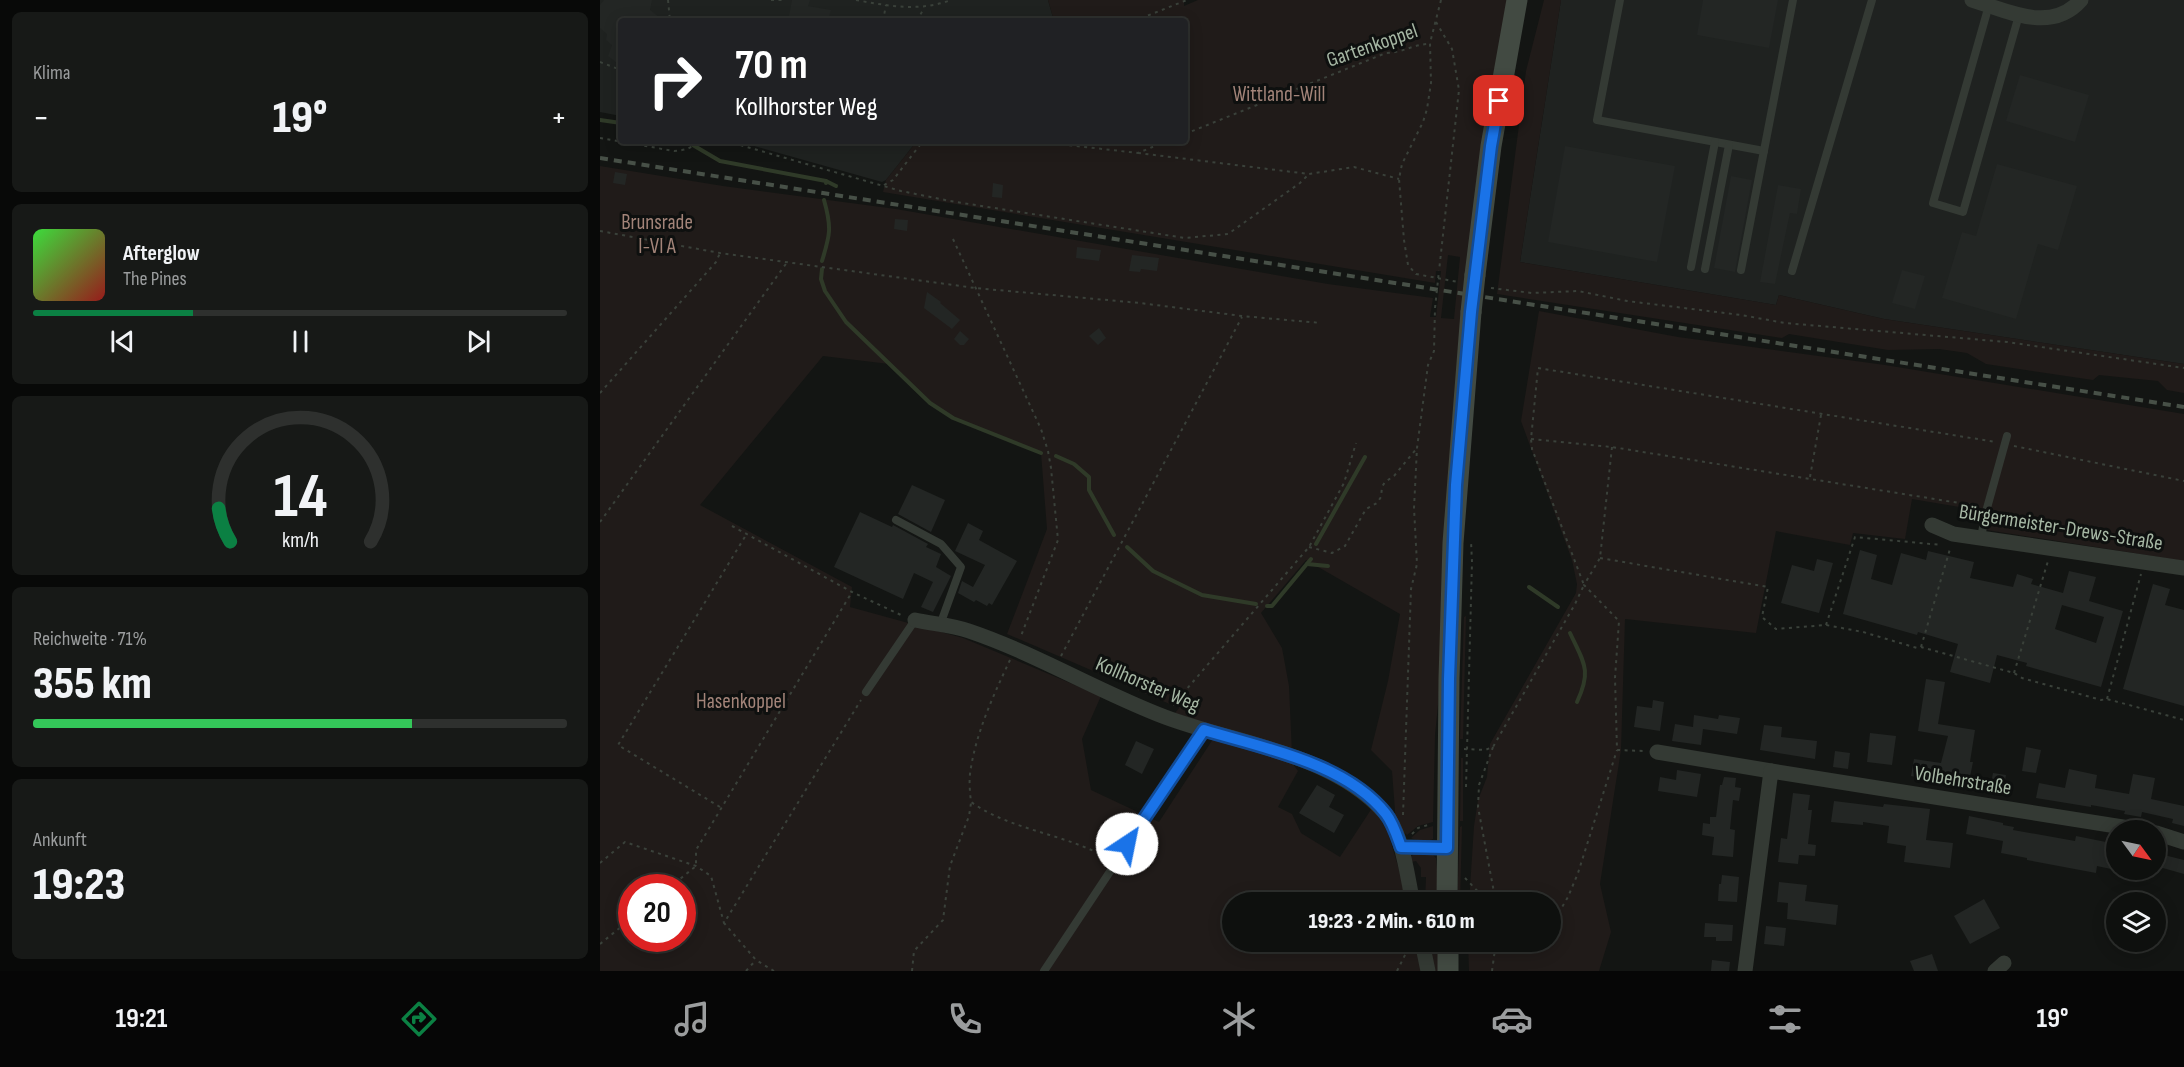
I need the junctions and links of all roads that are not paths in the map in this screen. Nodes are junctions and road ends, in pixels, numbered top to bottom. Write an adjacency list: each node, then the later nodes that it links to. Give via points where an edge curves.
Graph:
1 (1517, 0): 31 (main road, bridge, via 1491,146 1471,312 1453,543)
2 (1620, 0): 9 (lane, via 1598,120)
3 (1793, 0): 11 (lane)
4 (1872, 0): 15 (lane)
5 (1972, 0): 7 (street)
6 (2081, 0): 8 (street, via 2057,17)
7 (1989, 5): 8 (street); 8 (lane, via 1933,203 1963,212)
8 (2019, 15)
9 (1715, 142): 10 (lane); 12 (lane)
10 (1729, 144): 11 (lane); 13 (lane)
11 (1764, 151): 14 (lane)
12 (1691, 267)
13 (1705, 269)
14 (1741, 270)
15 (1792, 271)
16 (2006, 440): 19 (lane)
17 (896, 520): 22 (lane, via 941,544 961,567)
18 (1932, 525): 19 (street, Bürgermeister-Drews-Straße, via 1953,534)
19 (1981, 537): 20 (street, Bürgermeister-Drews-Straße)
20 (2184, 568)
21 (915, 620): 22 (street, Kollhorster Weg); 23 (lane)
22 (940, 625): 24 (street, Kollhorster Weg, via 967,630 1015,649)
23 (866, 692)
24 (1204, 730): 30 (street, Kollhorster Weg, via 1319,766 1345,780 1386,814); 36 (lane)
25 (1657, 752): 26 (street, Volbehrstraße)
26 (1771, 771): 27 (street, Volbehrstraße); 39 (street)
27 (2106, 824)
28 (2166, 836): 29 (street)
29 (2184, 842)
30 (1401, 847): 31 (street); 32 (street, Kollhorster Weg)
31 (1447, 848): 33 (main road)
32 (1411, 892)
33 (1447, 892)
34 (1424, 952): 37 (street)
35 (1448, 952): 38 (main road)
36 (1044, 971)
37 (1428, 971)
38 (1448, 971)
39 (1745, 971)

